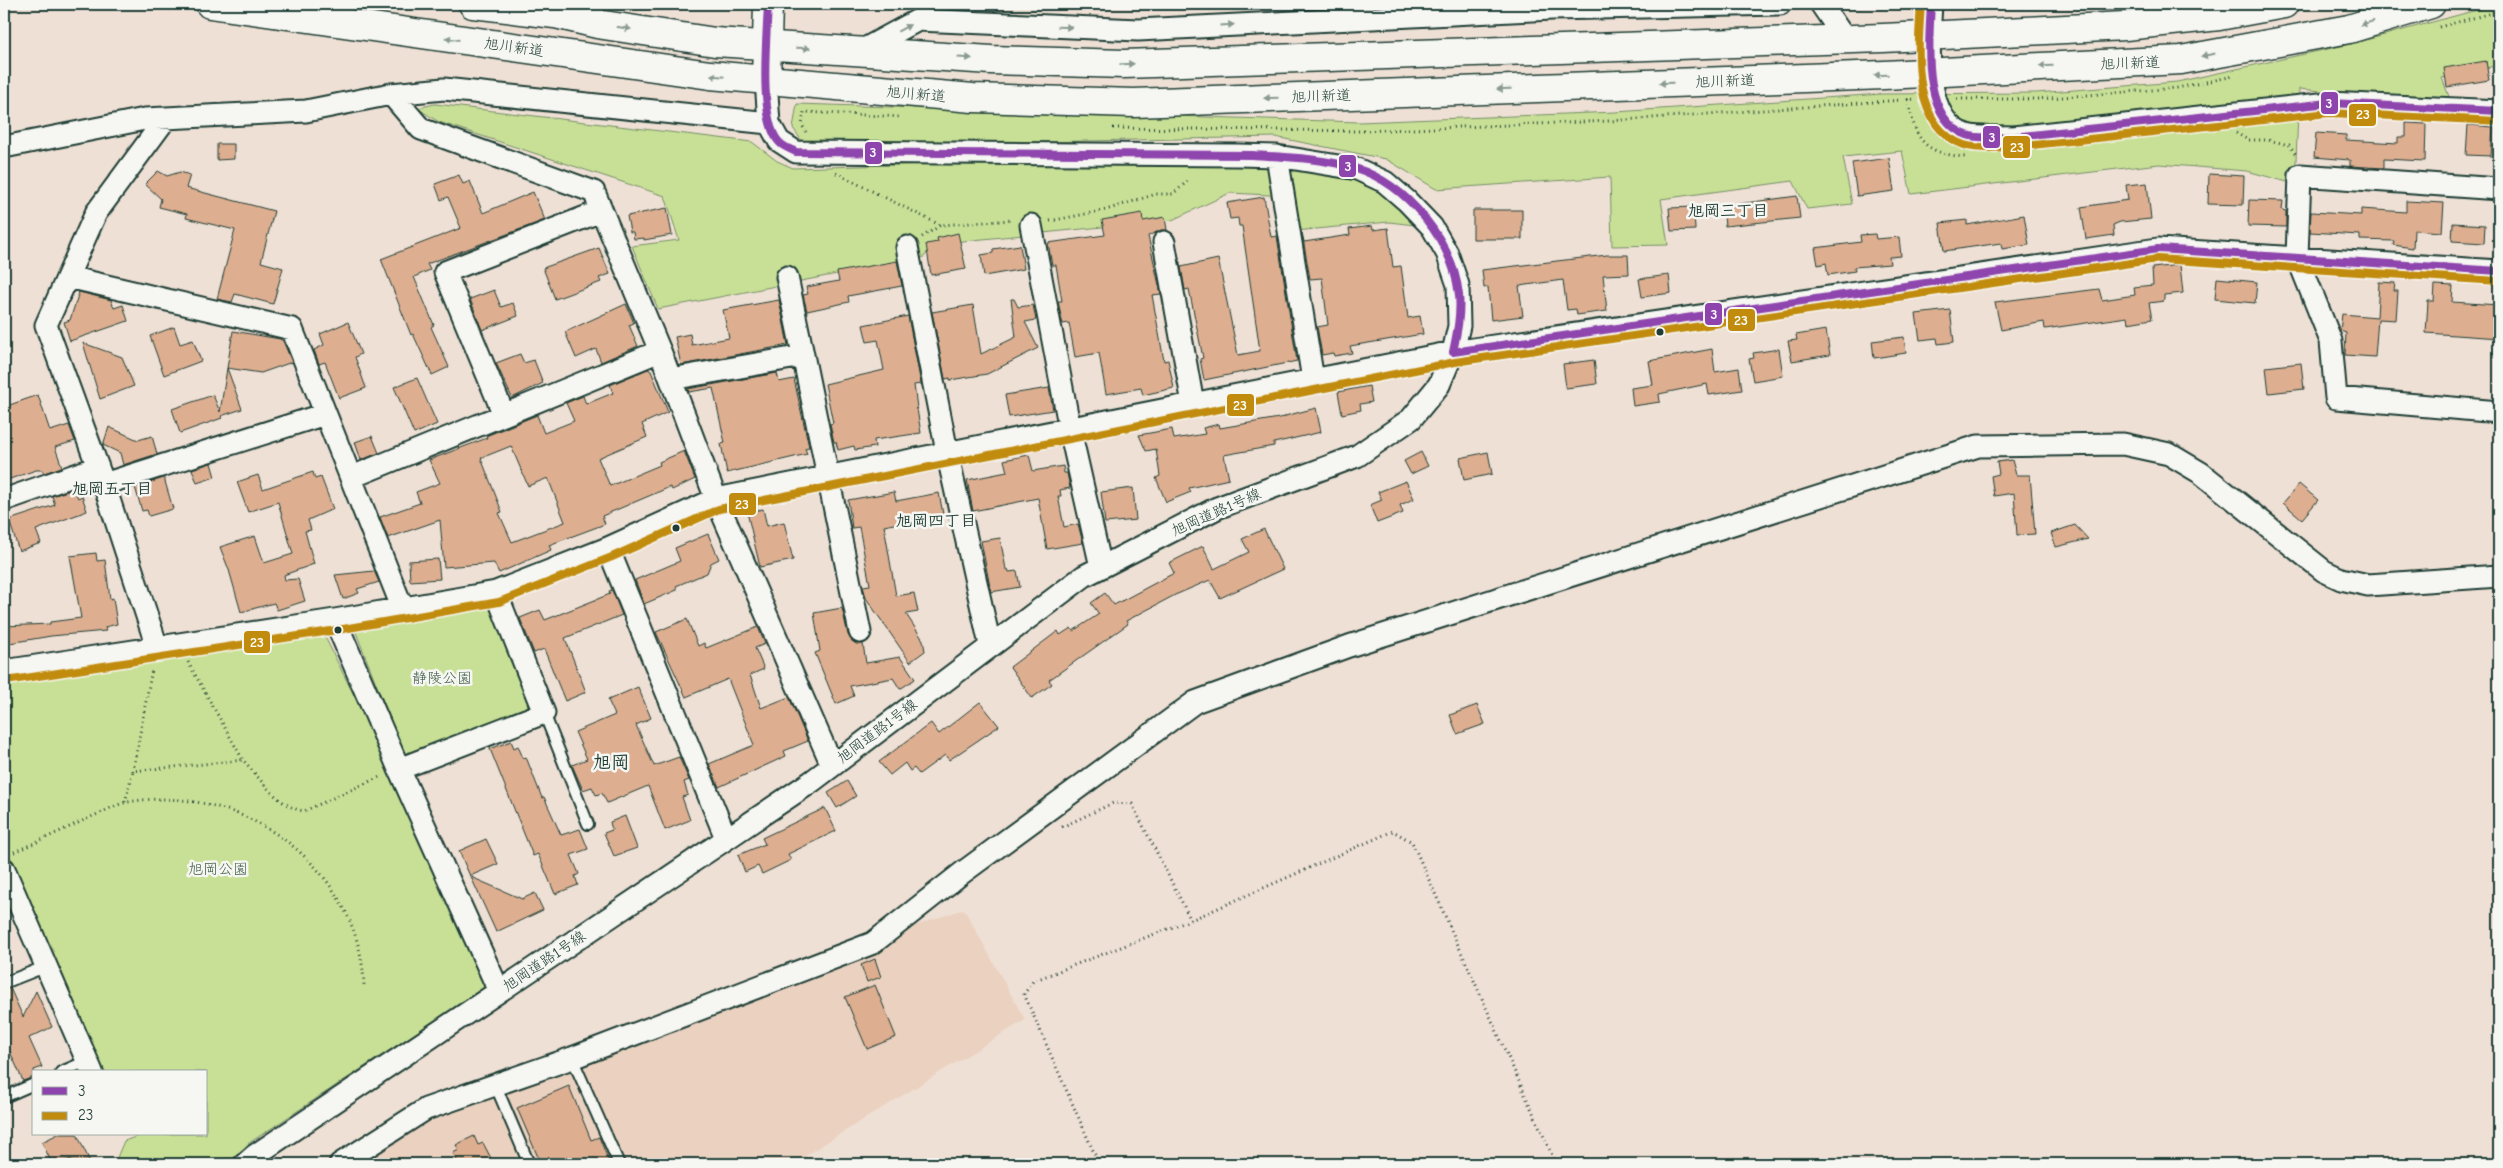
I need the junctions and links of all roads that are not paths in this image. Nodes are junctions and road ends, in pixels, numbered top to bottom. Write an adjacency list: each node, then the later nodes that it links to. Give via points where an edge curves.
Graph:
1 (210, 4): 16 (main road, 旭川新道, one-way to 1, via 700,74)
2 (473, 4): 10 (main road, via 555,14)
3 (768, 4): 13 (main road)
4 (1780, 4): 9 (street)
5 (1821, 4): 12 (street)
6 (1931, 4): 11 (street)
7 (2284, 4): 11 (main road, via 2219,16 2125,26)
8 (2431, 4): 15 (main road, 旭川新道, one-way to 15, via 2349,29 2181,60)
9 (1551, 6): 14 (street, one-way to 9, via 918,20 1138,30)
10 (594, 14): 13 (main road, one-way to 13, via 715,42)
11 (1929, 36): 12 (main road); 15 (street)
12 (1845, 38): 14 (main road, one-way to 12, via 990,60 1124,64)
13 (766, 46): 14 (main road, one-way to 14); 16 (main road)
14 (861, 51)
15 (1930, 73): 16 (main road, 旭川新道, one-way to 16, via 1134,103 973,98); 18 (street, via 1935,99 1948,125 1966,136 2013,137 2330,103)
16 (766, 80): 20 (street, 旭岡道路1号線)
17 (391, 94): 19 (street, via 306,110); 20 (street, via 444,90); 24 (street, via 422,129 594,192)
18 (2499, 111)
19 (166, 118): 21 (street, via 144,119); 30 (street, via 96,213)
20 (769, 123): 22 (street, 旭岡道路1号線, via 779,141 796,152)
21 (4, 147)
22 (1277, 156): 33 (street, 旭岡道路1号線, via 1357,169 1385,182 1432,227 1447,253 1458,285 1460,326); 36 (street)
23 (2499, 190): 28 (street, via 2300,175)
24 (601, 211): 32 (street); 40 (street, via 445,272)
25 (1031, 225): 41 (street)
26 (1164, 242): 37 (street)
27 (907, 247): 42 (street)
28 (2297, 256): 29 (street); 33 (street, via 2158,249); 38 (street, via 2331,341 2336,398)
29 (2499, 272)
30 (68, 277): 39 (street, via 292,329); 43 (street, via 46,325)
31 (787, 277): 34 (street)
32 (660, 351): 35 (street); 40 (street)
33 (1453, 352): 36 (street); 49 (street, 旭岡道路1号線, via 1439,384 1411,419 1357,456 1217,508)
34 (804, 356): 35 (street); 44 (street)
35 (671, 379): 46 (street)
36 (1313, 380): 37 (street)
37 (1193, 404): 41 (street)
38 (2499, 412)
39 (325, 414): 43 (street); 45 (street)
40 (504, 415): 45 (street)
41 (1070, 430): 42 (street); 49 (street)
42 (947, 452): 44 (street); 55 (street)
43 (101, 475): 47 (street); 56 (street)
44 (828, 475): 46 (street); 54 (street)
45 (352, 477): 52 (street)
46 (716, 499): 48 (street); 59 (street)
47 (4, 500)
48 (608, 548): 51 (street); 62 (street)
49 (1101, 567): 55 (street, 旭岡道路1号線)
50 (2499, 576): 67 (street, via 2368,585 2341,579 2324,571 2201,473 2169,454 2123,444 1978,446 1349,646 1195,702 873,943)
51 (496, 592): 52 (street); 58 (street)
52 (402, 607): 53 (street)
53 (335, 620): 56 (street); 60 (street)
54 (860, 632)
55 (990, 645): 59 (street, 旭岡道路1号線)
56 (157, 646): 57 (street)
57 (4, 671)
58 (544, 713): 60 (street); 61 (lane)
59 (832, 765): 62 (street, 旭岡道路1号線)
60 (399, 769): 66 (street)
61 (588, 824)
62 (726, 838): 66 (street, 旭岡道路1号線)
63 (7, 861): 64 (street)
64 (47, 966): 65 (lane); 68 (street)
65 (4, 983)
66 (499, 991): 73 (street, 旭岡道路1号線)
67 (572, 1058): 70 (street); 76 (lane)
68 (89, 1066): 69 (lane)
69 (70, 1070)
70 (495, 1084): 74 (street, via 426,1109); 75 (lane)
71 (32, 1085): 72 (lane)
72 (4, 1097)
73 (246, 1164)
74 (340, 1164)
75 (529, 1164)
76 (619, 1164)

